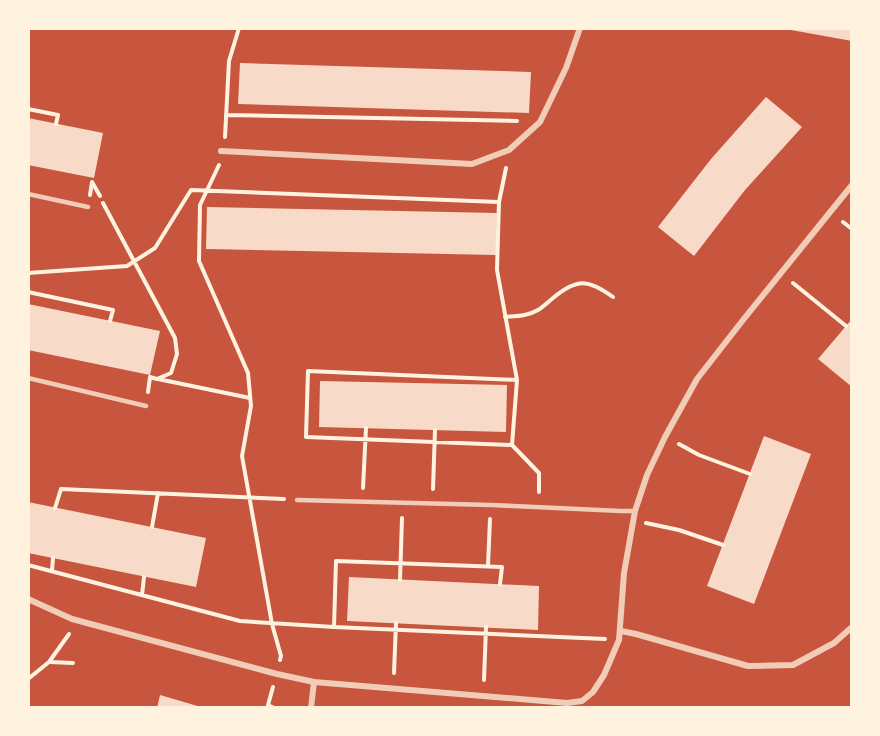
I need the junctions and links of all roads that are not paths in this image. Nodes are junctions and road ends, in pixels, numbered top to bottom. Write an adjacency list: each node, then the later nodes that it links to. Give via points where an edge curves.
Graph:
1 (580, 28): 2 (street, via 540,122 509,150 472,164)
2 (223, 151)
3 (852, 185): 9 (street, via 697,379 665,436)
4 (28, 194): 5 (lane)
5 (87, 207)
6 (28, 378): 7 (lane)
7 (146, 406)
8 (297, 500): 9 (lane)
9 (635, 511): 12 (street, via 624,573)
10 (28, 599): 13 (street, via 72,619)
11 (852, 627): 12 (street, via 834,643 793,664 748,666)
12 (621, 631): 13 (street, via 604,675 582,701 567,703)
13 (314, 682): 14 (street)
14 (311, 708)

